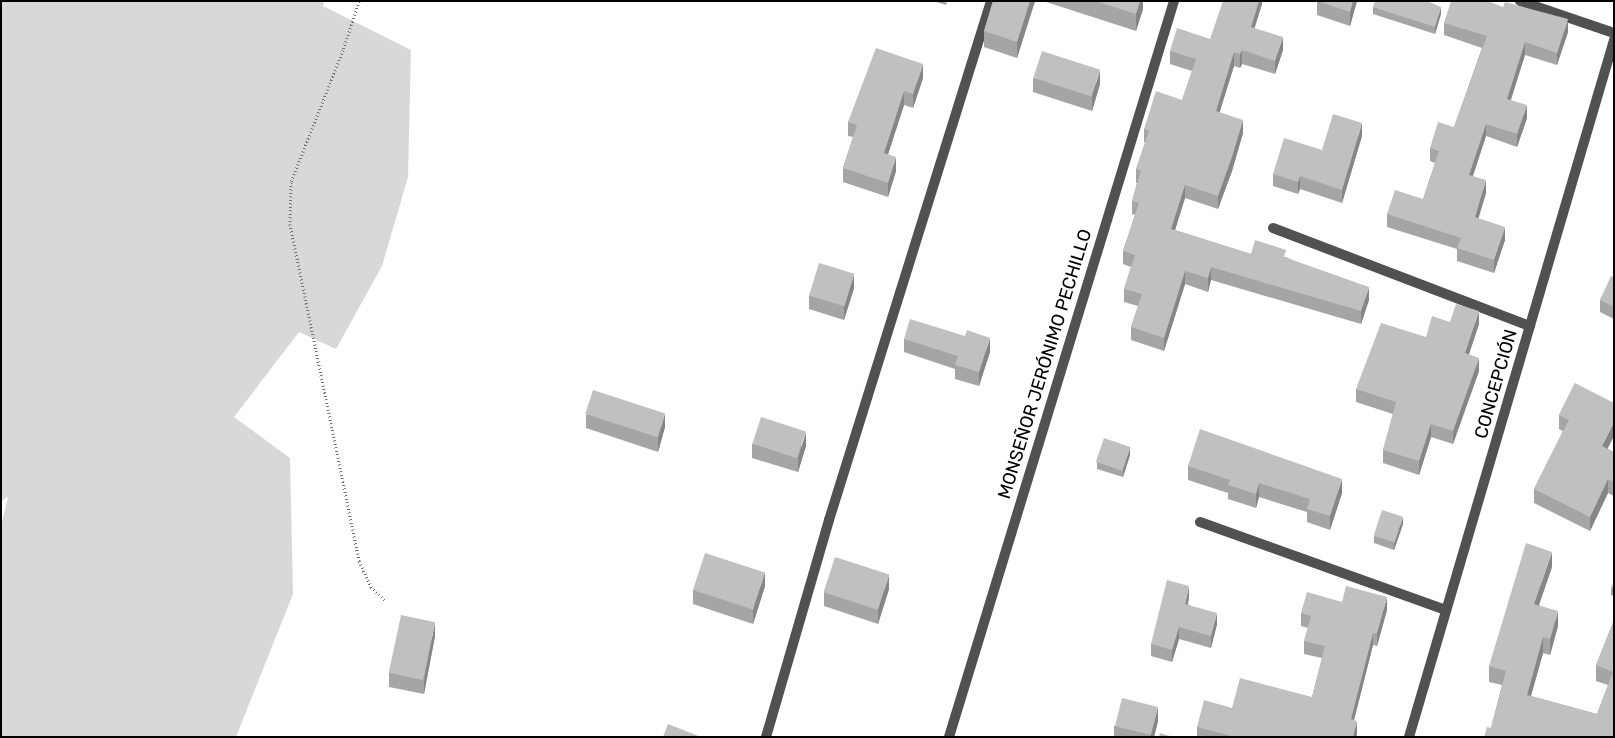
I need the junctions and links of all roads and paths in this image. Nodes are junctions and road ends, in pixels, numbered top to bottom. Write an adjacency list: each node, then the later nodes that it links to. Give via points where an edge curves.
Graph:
1 (359, 1): 10 (path, via 344,50 291,182 290,224 359,561 371,587)
2 (991, 1): 12 (street, via 828,520)
3 (1174, 1): 13 (street, MONSEÑOR JERÓNIMO PECHILLO)
4 (1520, 1): 5 (street)
5 (1614, 33)
6 (1614, 40): 8 (street, CONCEPCIÓN)
7 (1273, 228): 8 (street)
8 (1530, 326): 11 (street, CONCEPCIÓN)
9 (1200, 522): 11 (street)
10 (385, 600)
11 (1446, 610): 14 (street, CONCEPCIÓN)
12 (766, 737)
13 (949, 737)
14 (1409, 737)

